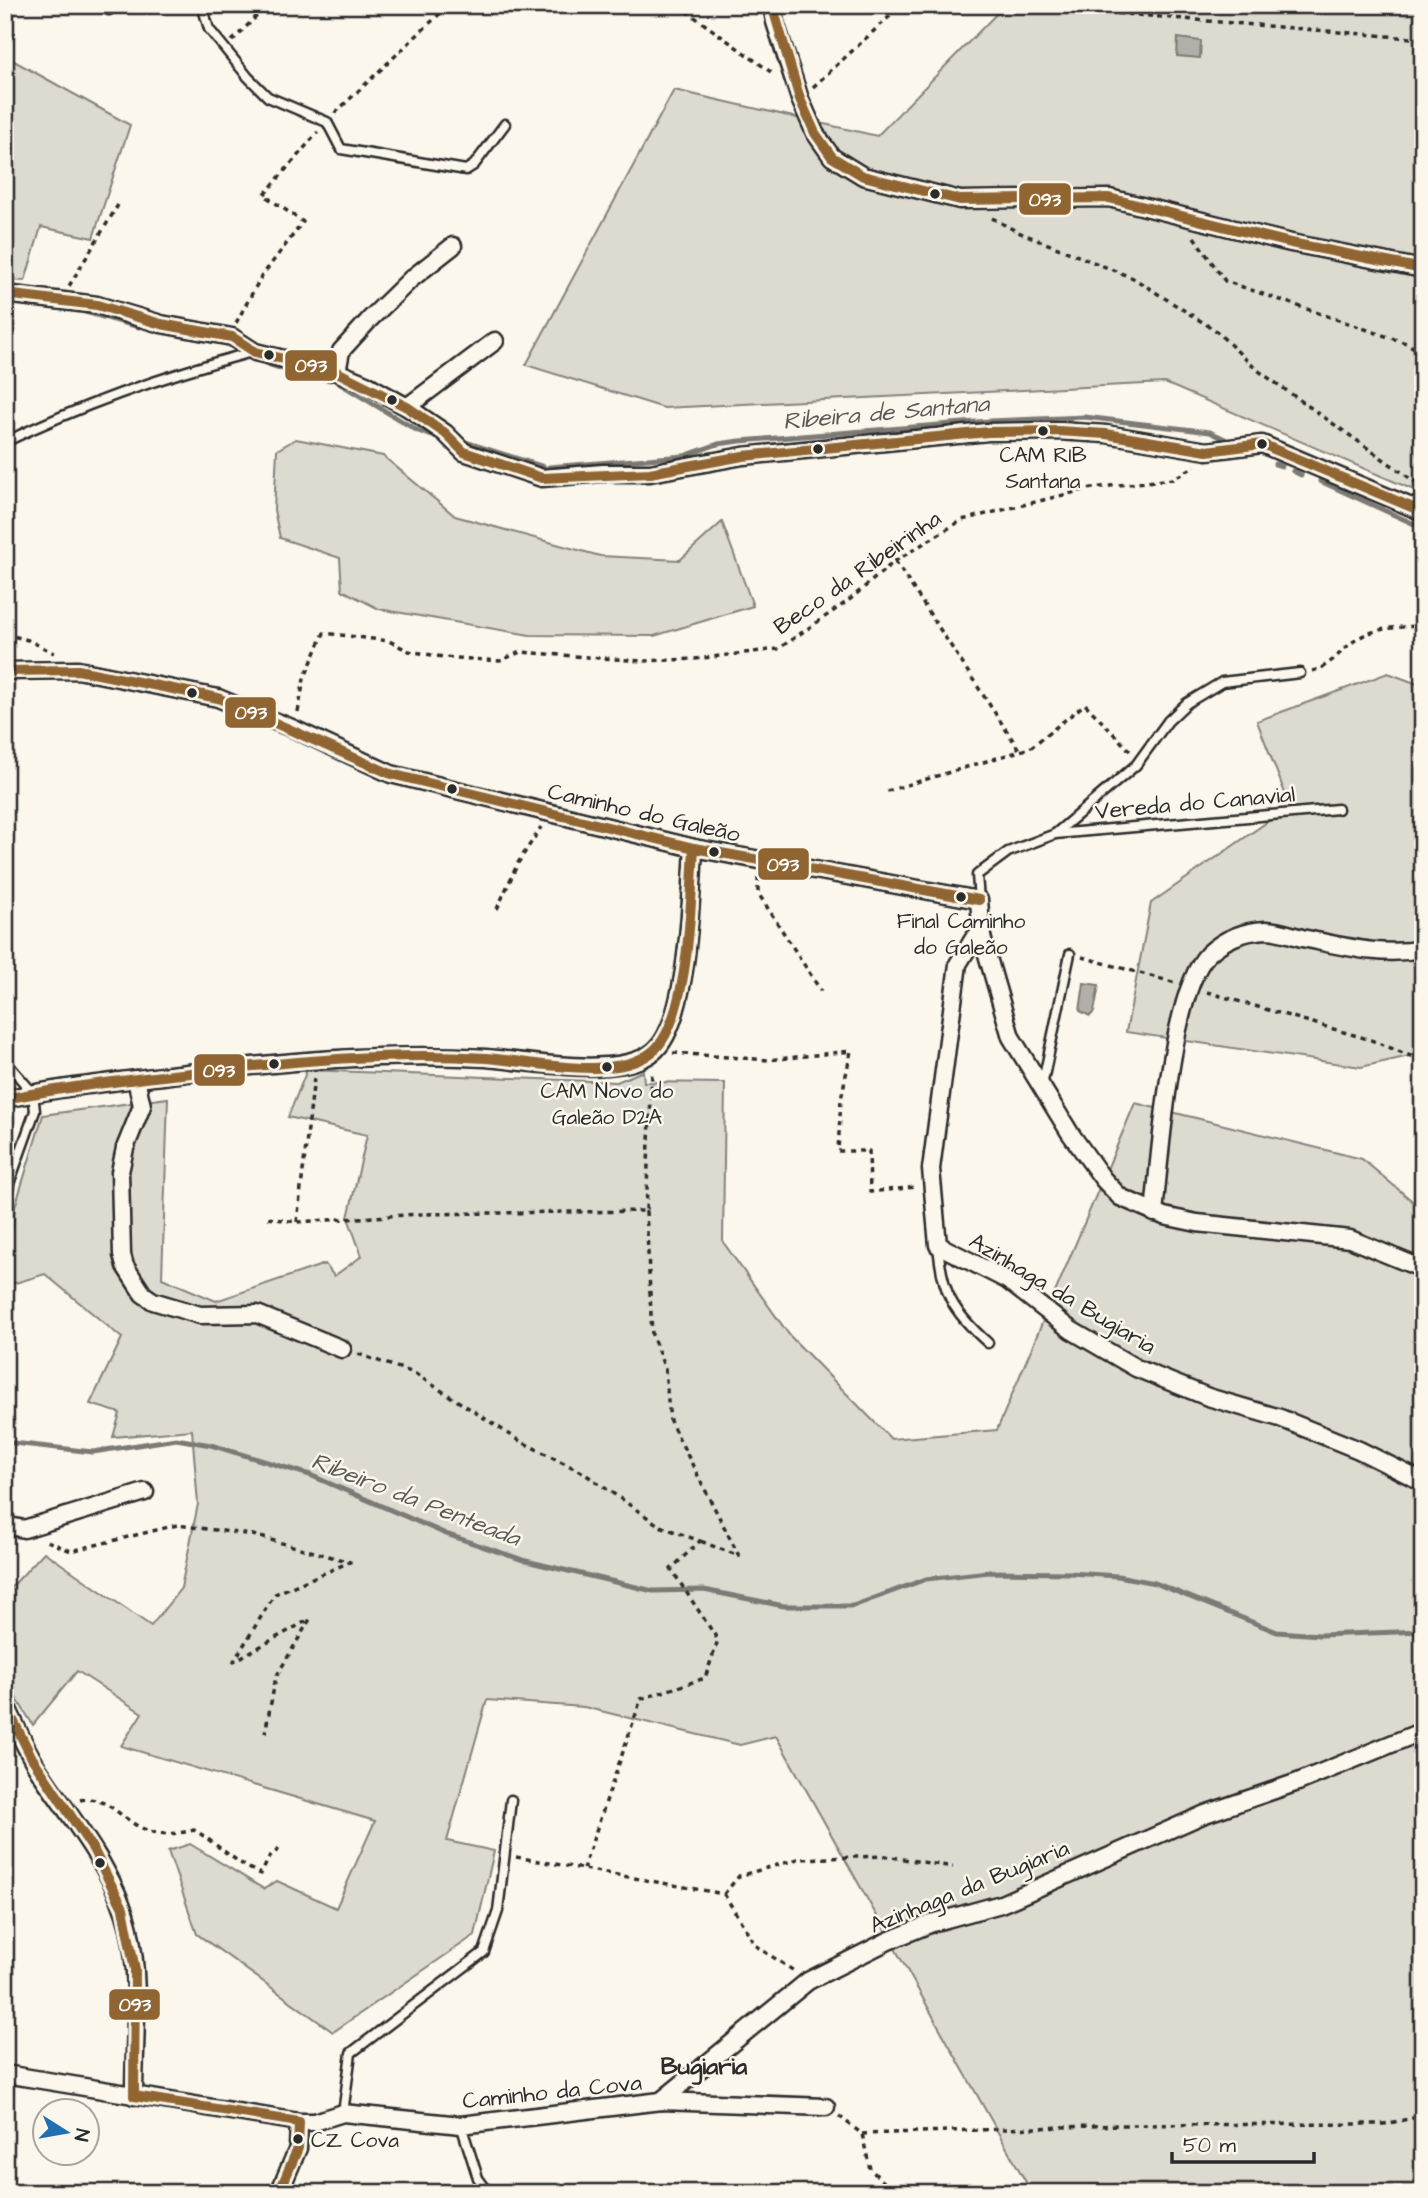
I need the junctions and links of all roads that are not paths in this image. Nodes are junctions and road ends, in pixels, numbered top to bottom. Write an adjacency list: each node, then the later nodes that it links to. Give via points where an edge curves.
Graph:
1 (202, 5): 3 (lane, via 209,29 268,97 327,122 341,149 466,170)
2 (772, 5): 5 (street, via 815,133 832,157 863,176 960,200 1109,198)
3 (505, 124)
4 (453, 246): 9 (street, via 370,318 341,351)
5 (1423, 270)
6 (5, 294): 8 (street, via 97,305 228,337)
7 (495, 341): 10 (street)
8 (255, 352): 9 (street); 11 (lane, via 171,374)
9 (337, 372): 10 (street)
10 (407, 407): 12 (street, via 464,452 542,478 650,473 743,456 988,432 1058,431 1207,451 1262,444)
11 (5, 442)
12 (1423, 512)
13 (5, 671): 17 (street, Caminho do Galeão, via 86,671 218,698 391,774)
14 (1300, 673): 16 (lane, via 1222,682 1188,703 1139,760)
15 (1338, 809): 16 (lane, Vereda do Canavial)
16 (1055, 834): 18 (lane, via 1009,852 977,875)
17 (694, 848): 18 (street, Caminho do Galeão); 23 (street, via 688,944 672,1024 662,1043 643,1059 610,1066 431,1055 316,1060)
18 (979, 900): 19 (street)
19 (982, 937): 24 (street, via 1011,1037); 29 (street, Azinhaga da Bugiaria, via 974,939 958,964 931,1169)
20 (1423, 949): 28 (street, via 1395,955 1267,930 1233,936 1207,955 1189,986 1168,1083)
21 (1070, 954): 24 (lane)
22 (5, 1061): 25 (lane)
23 (136, 1079): 25 (street); 32 (street, via 142,1106 120,1172 122,1255 143,1294 163,1306 200,1315 257,1314)
24 (1041, 1088): 28 (street, via 1120,1198)
25 (33, 1093): 26 (street); 27 (lane, via 34,1111)
26 (5, 1099)
27 (5, 1195)
28 (1154, 1213): 30 (street, via 1197,1223 1349,1239)
29 (938, 1245): 31 (lane, via 948,1299 963,1321); 33 (street, Azinhaga da Bugiaria, via 1007,1280 1071,1330 1136,1368 1208,1397 1280,1418)
30 (1423, 1269)
31 (989, 1343)
32 (342, 1349)
33 (1423, 1482)
34 (145, 1492): 35 (street)
35 (12, 1527)
36 (5, 1703): 40 (street, via 42,1775 117,1892 129,1929 134,1969)
37 (1423, 1731): 41 (street, Azinhaga da Bugiaria, via 1205,1814 1002,1904 932,1923 808,1981)
38 (510, 1800): 43 (lane, via 498,1911 484,1952 351,2053)
39 (5, 2074): 40 (street, Caminho da Cova)
40 (134, 2096): 44 (street, Caminho da Cova)
41 (661, 2101): 42 (street, Caminho da Cova); 45 (street, Caminho da Cova)
42 (826, 2107)
43 (343, 2113): 44 (street, Caminho da Cova); 45 (street, Caminho da Cova)
44 (299, 2122): 46 (street, via 298,2148)
45 (461, 2126): 47 (lane, via 478,2178)
46 (279, 2193)
47 (489, 2193)

